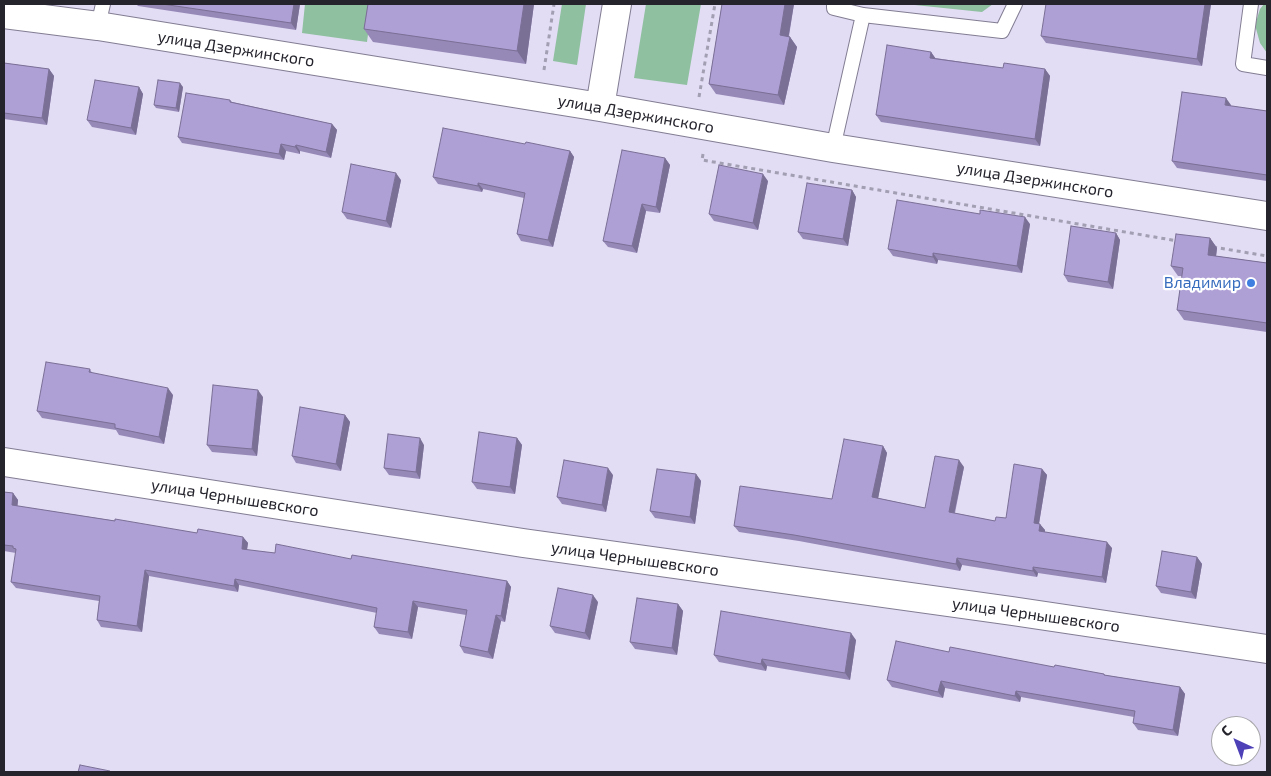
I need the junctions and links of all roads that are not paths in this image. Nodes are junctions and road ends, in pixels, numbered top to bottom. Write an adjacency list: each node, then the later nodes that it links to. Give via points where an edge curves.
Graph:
1 (617, 4): 9 (street)
2 (834, 4): 7 (lane, via 834,8)
3 (1015, 4): 7 (lane, via 1002,31)
4 (1251, 4): 8 (lane, via 1243,64)
5 (4, 14): 6 (street, улица Дзержинского)
6 (101, 15): 9 (street, улица Дзержинского)
7 (863, 15): 10 (lane)
8 (1267, 68)
9 (600, 108): 10 (street, улица Дзержинского)
10 (833, 148): 11 (street, улица Дзержинского)
11 (1267, 216)
12 (4, 462): 13 (street, улица Чернышевского, via 523,543)
13 (1267, 649)

